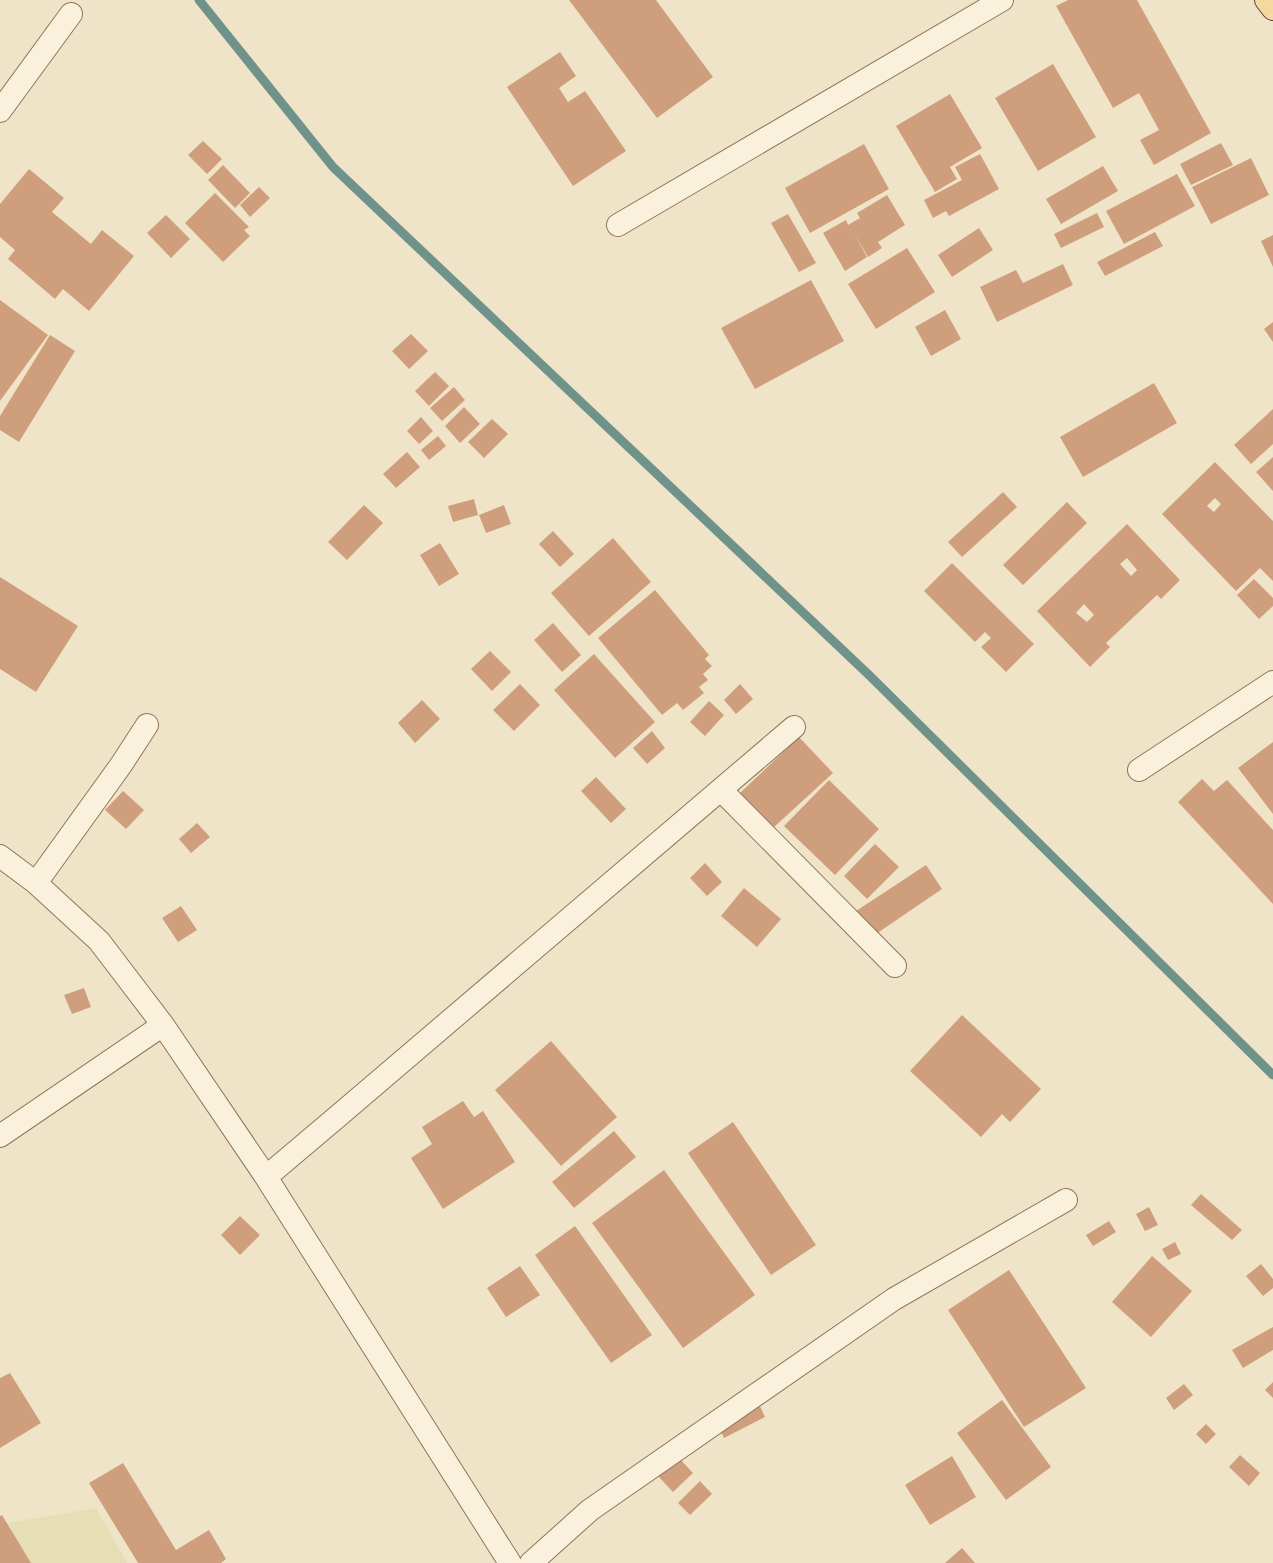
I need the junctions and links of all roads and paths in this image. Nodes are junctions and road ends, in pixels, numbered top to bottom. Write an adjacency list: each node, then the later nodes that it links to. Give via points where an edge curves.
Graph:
1 (1002, 0): 6 (street)
2 (1266, 0): 3 (main road)
3 (1273, 9)
4 (71, 14): 5 (street)
5 (0, 111)
6 (618, 226)
7 (1273, 682): 10 (street)
8 (146, 725): 13 (street)
9 (794, 727): 11 (street)
10 (1139, 770)
11 (721, 790): 14 (street); 17 (street)
12 (0, 856): 13 (street)
13 (36, 883): 15 (street, via 99,941)
14 (895, 966)
15 (163, 1025): 16 (street); 17 (street)
16 (0, 1136)
17 (266, 1177): 19 (street)
18 (1066, 1200): 20 (street, via 894,1299 590,1510)
19 (510, 1563)
20 (531, 1563)

